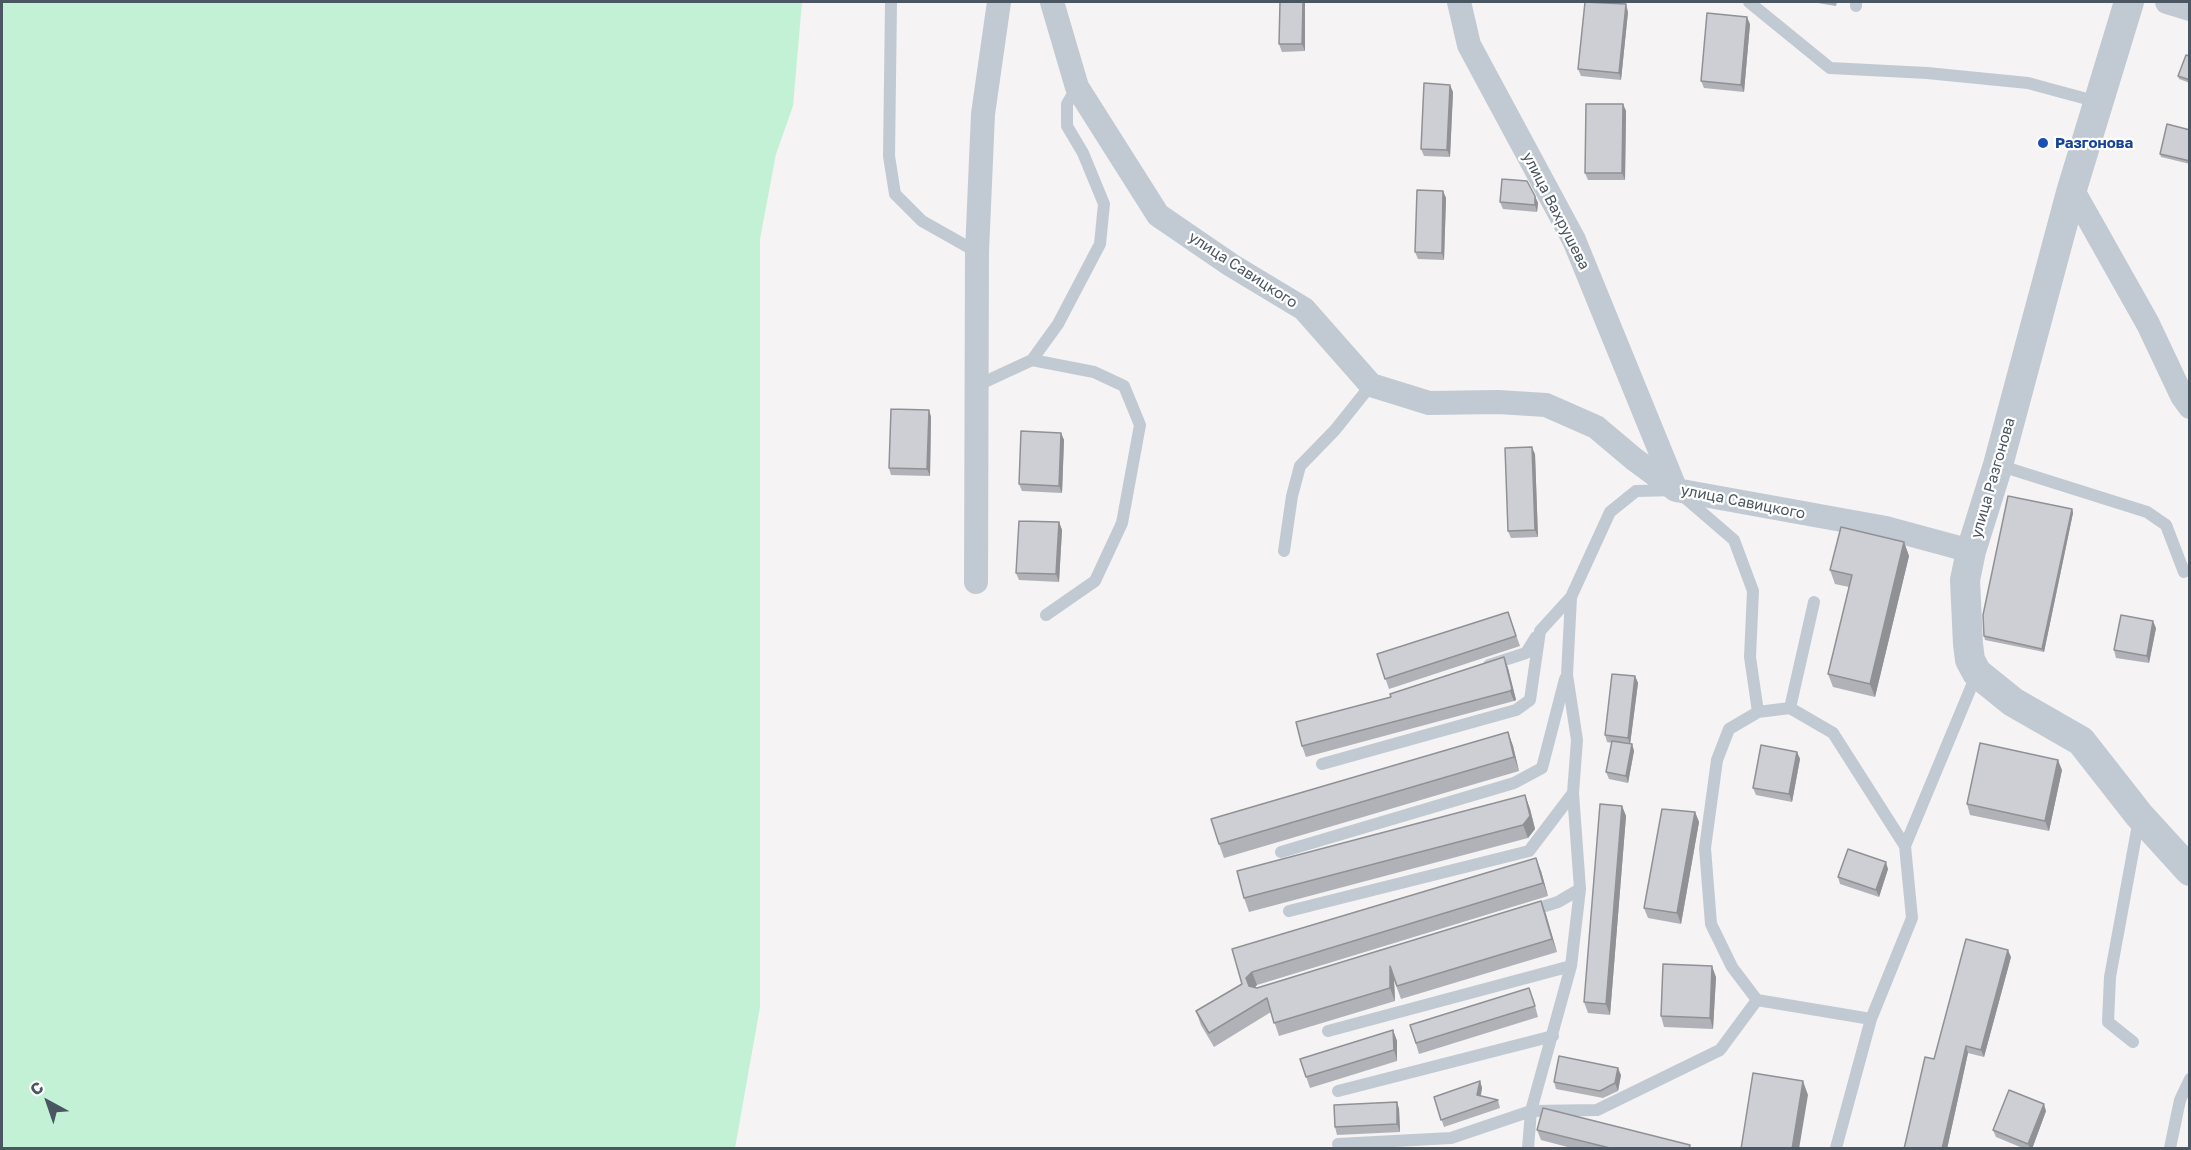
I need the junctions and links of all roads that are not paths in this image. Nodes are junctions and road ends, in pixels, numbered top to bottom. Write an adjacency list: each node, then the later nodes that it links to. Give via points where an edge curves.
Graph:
1 (891, 2): 12 (lane, via 889,156 895,194 922,221)
2 (999, 2): 12 (street, via 983,114)
3 (1052, 2): 9 (street, улица Савицкого)
4 (1459, 2): 18 (street, улица Вахрушева, via 1469,45 1574,240)
5 (1749, 2): 10 (lane, via 1830,68 2028,83)
6 (2129, 2): 10 (street, улица Разгонова)
7 (2168, 2): 8 (street)
8 (2190, 9)
9 (1077, 87): 13 (lane, via 1067,104 1067,126 1104,204 1100,244 1058,324); 15 (street, улица Савицкого, via 1158,215 1304,309)
10 (2098, 102): 11 (street, улица Разгонова)
11 (2072, 189): 16 (street); 17 (street, улица Разгонова)
12 (977, 252): 14 (street)
13 (1032, 360): 14 (lane); 25 (lane, via 1094,372 1124,386 1140,425 1122,523 1095,581)
14 (978, 385): 22 (street)
15 (1371, 386): 18 (street, улица Савицкого, via 1429,403 1546,405 1596,427); 19 (lane, via 1300,466)
16 (2190, 407)
17 (1998, 465): 20 (street, улица Разгонова); 21 (lane, via 2147,512 2166,525)
18 (1676, 490): 20 (street, улица Савицкого, via 1886,528); 23 (lane, via 1636,491 1610,512); 31 (lane, via 1734,540 1753,591 1750,657)
19 (1284, 551)
20 (1971, 551): 28 (street, улица Разгонова, via 1965,580 1970,660)
21 (2184, 572)
22 (976, 582)
23 (1571, 597): 26 (lane); 29 (lane)
24 (1814, 602): 30 (lane)
25 (1046, 615)
26 (1540, 631): 27 (lane, via 1526,653); 32 (lane, via 1530,700 1516,710)
27 (1476, 669)
28 (1977, 673): 34 (street, via 2013,702 2081,741); 35 (lane)
29 (1567, 675): 33 (lane, via 1577,740); 36 (lane, via 1542,768 1514,783)
30 (1790, 708): 31 (lane); 35 (lane, via 1833,733)
31 (1758, 712): 42 (lane, via 1730,729 1717,760 1705,848 1711,924 1732,967)
32 (1322, 764)
33 (1573, 793): 38 (lane); 39 (lane, via 1529,851)
34 (2139, 815): 37 (street); 46 (lane, via 2110,977 2108,1022)
35 (1905, 846): 43 (lane, via 1912,918)
36 (1281, 852)
37 (2190, 871)
38 (1580, 889): 40 (lane, via 1558,902); 41 (lane)
39 (1289, 911)
40 (1517, 915)
41 (1571, 966): 44 (lane); 45 (lane)
42 (1757, 1000): 43 (lane); 49 (lane, via 1720,1050 1597,1110)
43 (1871, 1019): 52 (lane)
44 (1328, 1031)
45 (1553, 1036): 48 (lane); 49 (lane)
46 (2133, 1042)
47 (2190, 1079): 53 (lane, via 2180,1100)
48 (1338, 1091)
49 (1531, 1111): 50 (lane, via 1451,1138); 51 (lane)
50 (1338, 1144)
51 (1528, 1149)
52 (1836, 1149)
53 (2170, 1149)

